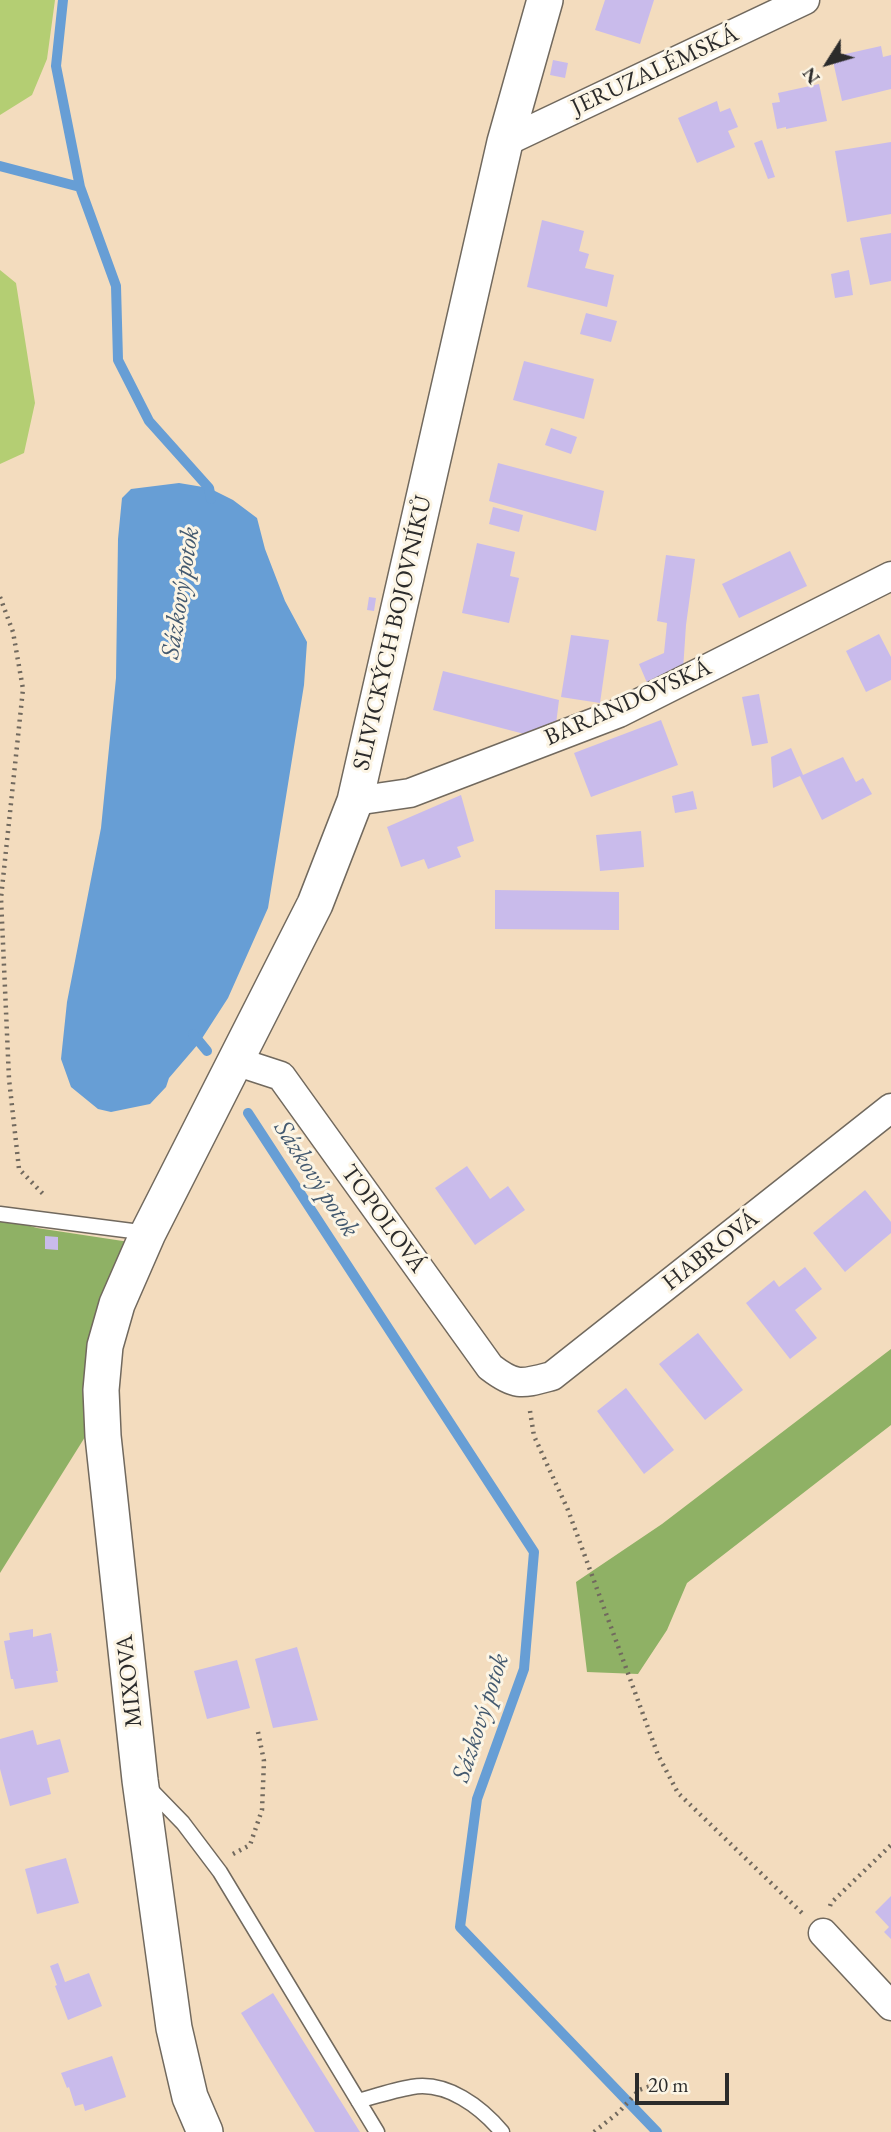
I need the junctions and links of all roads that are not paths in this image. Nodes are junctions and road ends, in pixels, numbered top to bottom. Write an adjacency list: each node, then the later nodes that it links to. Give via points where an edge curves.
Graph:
1 (545, 0): 3 (street, SLIVICKÝCH BOJOVNÍKŮ)
2 (805, 0): 3 (street, JERUZALÉMSKÁ)
3 (505, 142): 5 (street, SLIVICKÝCH BOJOVNÍKŮ)
4 (891, 576): 5 (street, BARANDOVSKÁ, via 619,713 410,793)
5 (355, 801): 6 (street, SLIVICKÝCH BOJOVNÍKŮ, via 315,904)
6 (235, 1061): 9 (street, SLIVICKÝCH BOJOVNÍKŮ); 10 (street, TOPOLOVÁ, via 281,1076 490,1367 508,1381)
7 (891, 1108): 10 (street, HABROVÁ, via 552,1376)
8 (0, 1214): 9 (lane)
9 (148, 1233): 11 (street, MIXOVA, via 117,1304 105,1346 101,1390)
10 (526, 1383)
11 (140, 1780): 14 (lane, via 183,1823 214,1865); 15 (street, MIXOVA, via 174,2028 190,2097)
12 (823, 1933): 13 (street)
13 (891, 2006)
14 (358, 2101): 16 (lane); 17 (lane, via 414,2086 442,2088 474,2105)
15 (205, 2132)
16 (377, 2132)
17 (502, 2132)

